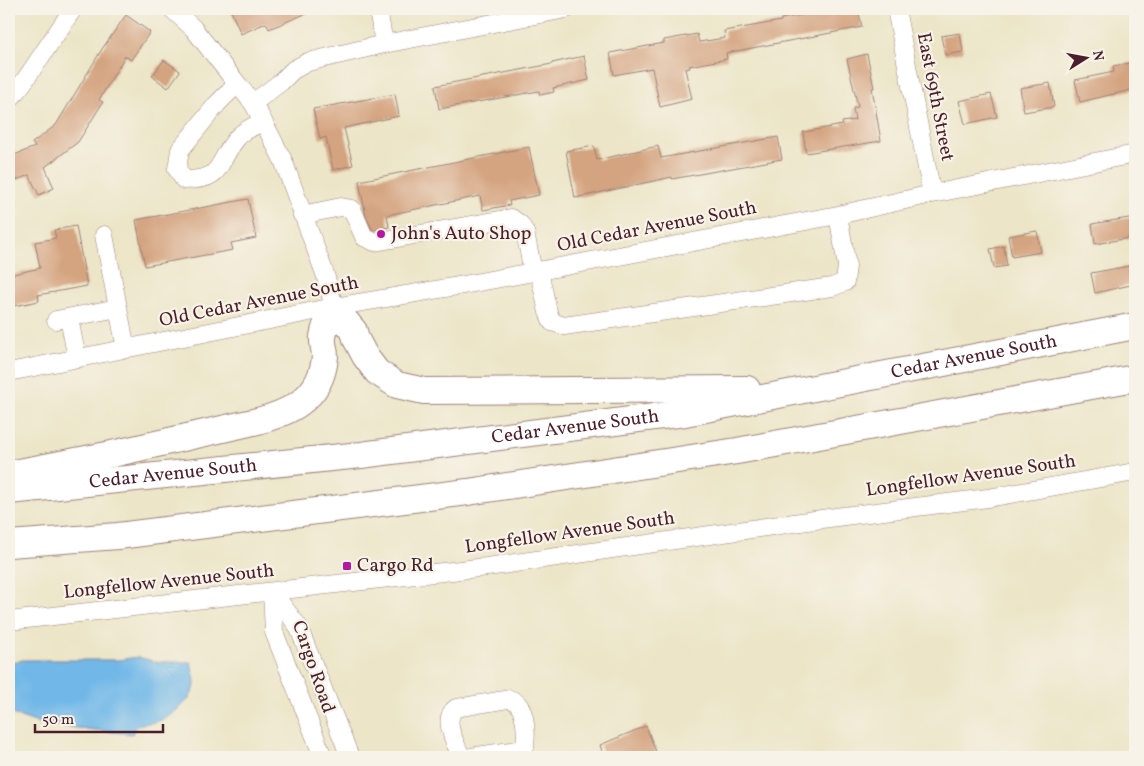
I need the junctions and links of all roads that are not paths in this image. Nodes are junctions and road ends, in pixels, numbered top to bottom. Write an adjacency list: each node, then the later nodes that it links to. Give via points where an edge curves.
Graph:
1 (73, 9): 8 (street)
2 (172, 9): 7 (street, via 193,28)
3 (378, 9): 6 (street)
4 (566, 9): 6 (street)
5 (896, 9): 12 (street, East 69th Street)
6 (384, 44): 9 (street, via 308,62 293,70)
7 (237, 84): 9 (street); 10 (street, via 180,150 177,169 184,180 213,176 238,136)
8 (9, 100)
9 (253, 103): 10 (street)
10 (263, 121): 13 (street, via 283,160)
11 (1135, 154): 12 (street, Old Cedar Avenue South)
12 (932, 194): 14 (street, Old Cedar Avenue South)
13 (302, 214): 16 (street, via 341,207 352,209 364,237 375,242 511,218 525,232); 17 (street)
14 (838, 214): 16 (street, Old Cedar Avenue South); 16 (street, via 847,266 845,282 832,287 564,326 552,322)
15 (104, 235): 18 (street)
16 (536, 271): 17 (street, Old Cedar Avenue South)
17 (334, 307): 20 (street, Old Cedar Avenue South); 24 (highway, via 354,331 364,356 377,372 397,385 424,391); 28 (highway, via 323,337 325,356 320,376 307,397 289,411 257,422)
18 (118, 308): 20 (street); 21 (street, via 62,319)
19 (1135, 326): 24 (highway, Cedar Avenue South)
20 (126, 349): 21 (street, Old Cedar Avenue South)
21 (77, 359): 22 (street, Old Cedar Avenue South)
22 (9, 372)
23 (1135, 378): 26 (highway)
24 (808, 389): 29 (highway, Cedar Avenue South, via 685,413 361,455)
25 (1135, 397): 26 (highway, via 1055,407)
26 (992, 404): 30 (highway, via 737,451 468,492 118,536)
27 (1135, 472): 31 (street, Longfellow Avenue South, via 988,498 487,567)
28 (9, 474)
29 (9, 491)
30 (9, 544)
31 (272, 592): 32 (street, Longfellow Avenue South); 34 (street, Cargo Road, via 274,632); 35 (street, Cargo Road, via 298,626)
32 (9, 620)
33 (524, 753): 36 (street, via 525,724 518,703 509,699 456,708 451,712 449,723); 37 (street)
34 (323, 757)
35 (350, 757)
36 (461, 757)
37 (471, 757)

